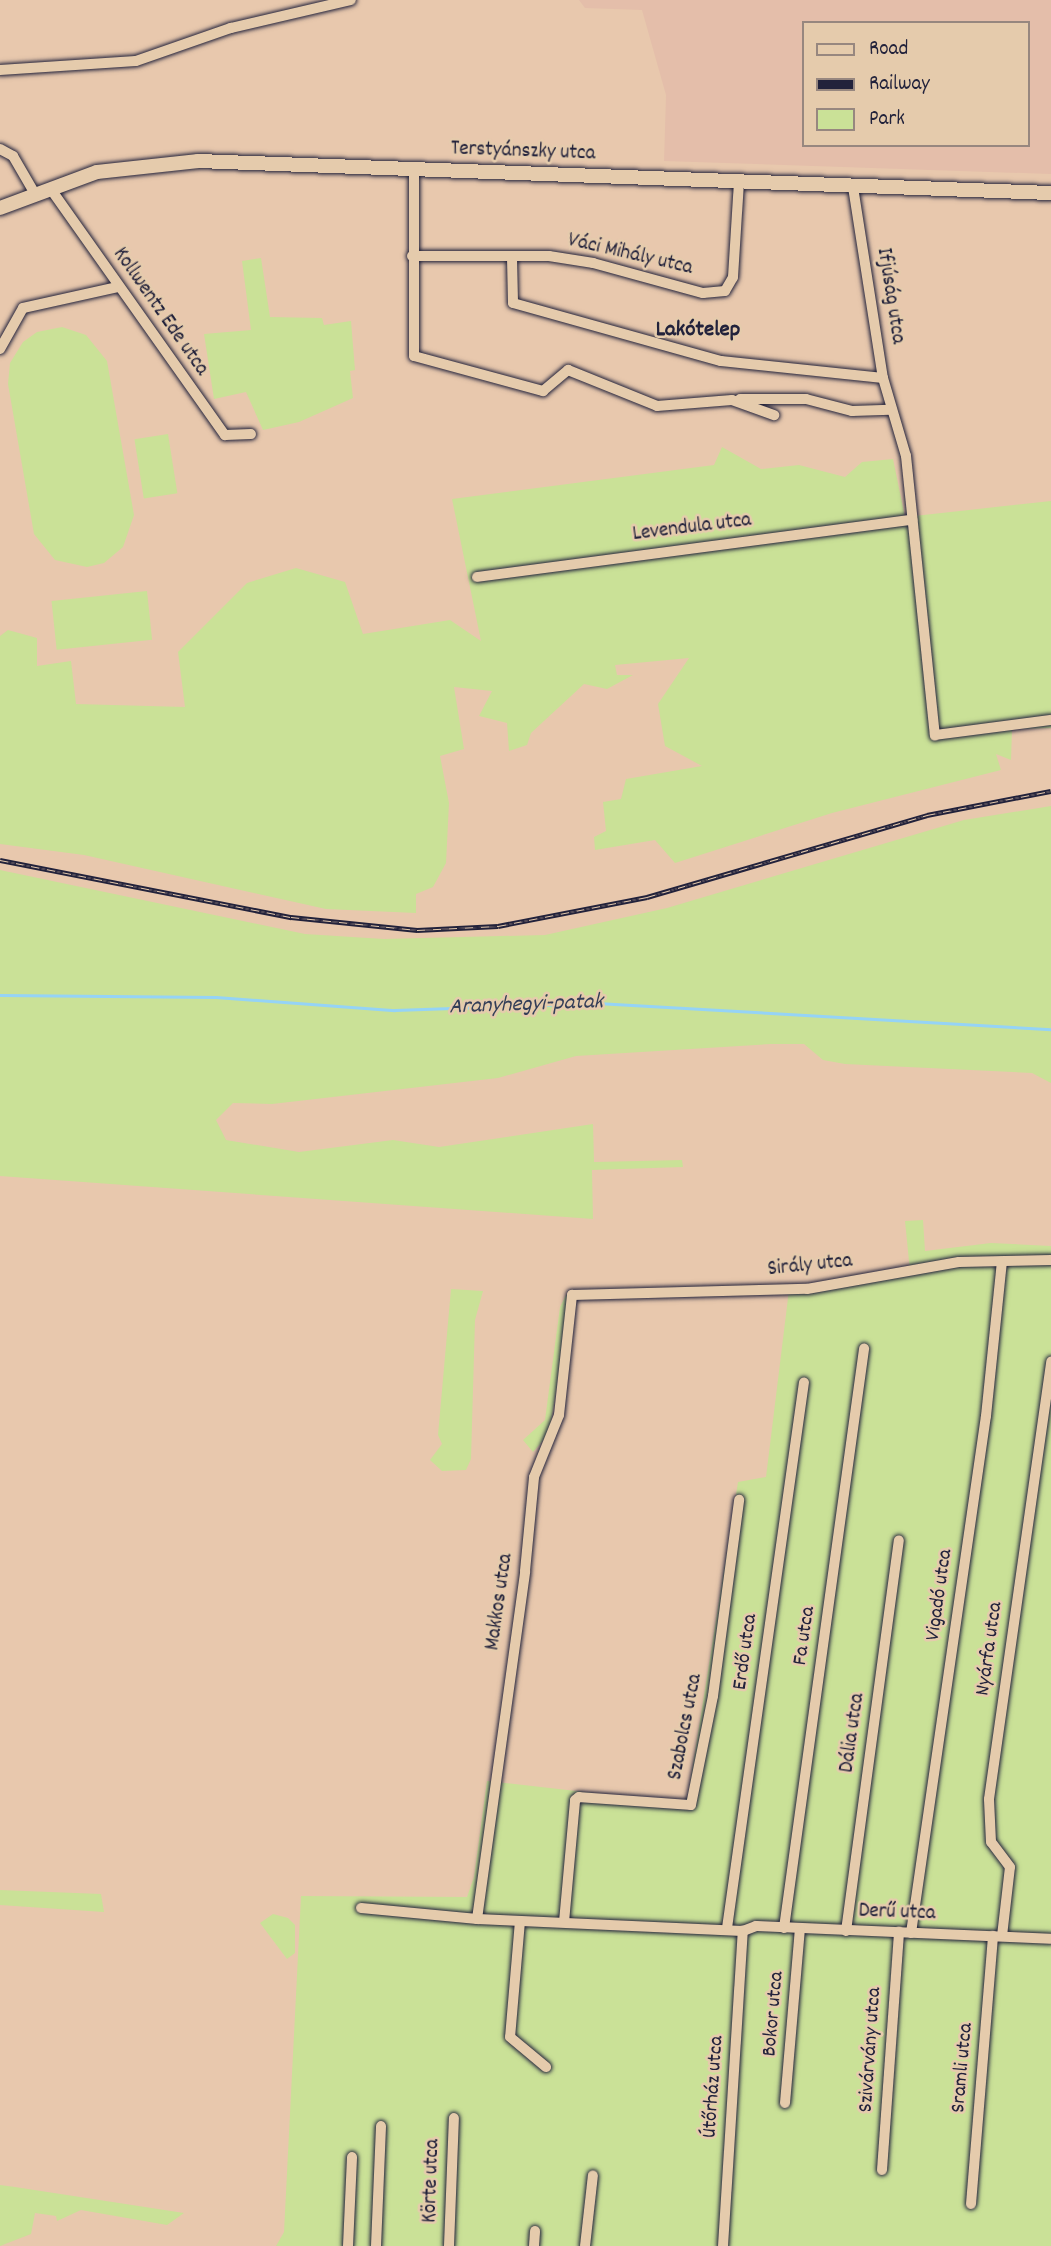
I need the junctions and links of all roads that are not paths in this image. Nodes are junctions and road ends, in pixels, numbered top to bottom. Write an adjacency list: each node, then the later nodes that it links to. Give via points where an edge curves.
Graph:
1 (351, 0): 2 (street, via 231,28 136,61)
2 (0, 70)
3 (0, 149): 9 (street, via 13,156)
4 (414, 168): 5 (main road, Terstyánszky utca); 7 (main road, Terstyánszky utca, via 172,162 118,168); 11 (street)
5 (739, 181): 6 (main road, Terstyánszky utca); 12 (street, Váci Mihály utca, via 733,277 725,291 703,293 550,256)
6 (853, 187): 8 (main road, Terstyánszky utca); 15 (street, Ifjúság utca)
7 (50, 188): 9 (main road, Terstyánszky utca); 13 (street, Kollwentz Ede utca)
8 (1051, 193)
9 (35, 194): 10 (main road, Terstyánszky utca)
10 (0, 208)
11 (412, 257): 12 (street, Váci Mihály utca); 16 (street, via 414,356 544,391 568,370 657,405)
12 (512, 258): 15 (street, via 513,303 721,361)
13 (118, 288): 14 (street, via 23,308); 19 (street, Kollwentz Ede utca, via 225,435)
14 (0, 349)
15 (883, 378): 17 (street, Ifjúság utca)
16 (732, 400): 17 (street, via 806,399 852,411); 18 (street)
17 (890, 410): 20 (street, Ifjúság utca, via 906,456)
18 (774, 415)
19 (251, 434)
20 (912, 520): 21 (street, Levendula utca); 22 (street, Ifjúság utca, via 935,735)
21 (477, 577)
22 (1051, 720)
23 (1051, 1259): 24 (street, Sirály utca)
24 (1002, 1262): 25 (street, Sirály utca, via 959,1262 807,1289); 41 (street, Vigadó utca, via 986,1416)
25 (572, 1295): 32 (street, Makkos utca, via 559,1415 534,1477)
26 (864, 1349): 35 (street, Fa utca)
27 (1051, 1361): 42 (street, Nyárfa utca, via 989,1799 991,1842 1010,1867)
28 (804, 1382): 36 (street, Erdő utca)
29 (739, 1500): 34 (street, Szabolcs utca, via 713,1696 691,1805 575,1800)
30 (899, 1541): 39 (street, Dália utca)
31 (361, 1908): 32 (street)
32 (477, 1919): 33 (street)
33 (520, 1921): 34 (street); 44 (street, via 510,2038)
34 (564, 1922): 36 (street)
35 (784, 1927): 37 (street, Derű utca); 38 (street, Derű utca, via 756,1926)
36 (727, 1928): 38 (street)
37 (800, 1928): 39 (street, Derű utca); 45 (street, Bokor utca)
38 (743, 1931): 58 (street, Útőrház utca)
39 (846, 1931): 40 (street, Derű utca)
40 (898, 1932): 41 (street, Derű utca); 49 (street, Szivárvány utca)
41 (911, 1933): 42 (street, Derű utca)
42 (997, 1936): 43 (street, Derű utca); 51 (street, Sramli utca)
43 (1051, 1939)
44 (545, 2067)
45 (785, 2103)
46 (454, 2118): 55 (street, Körte utca)
47 (380, 2126): 54 (street)
48 (352, 2157): 53 (street)
49 (882, 2170)
50 (593, 2175): 57 (street)
51 (971, 2204)
52 (536, 2231): 56 (street)
53 (348, 2246)
54 (376, 2246)
55 (449, 2246)
56 (534, 2246)
57 (585, 2246)
58 (723, 2246)

